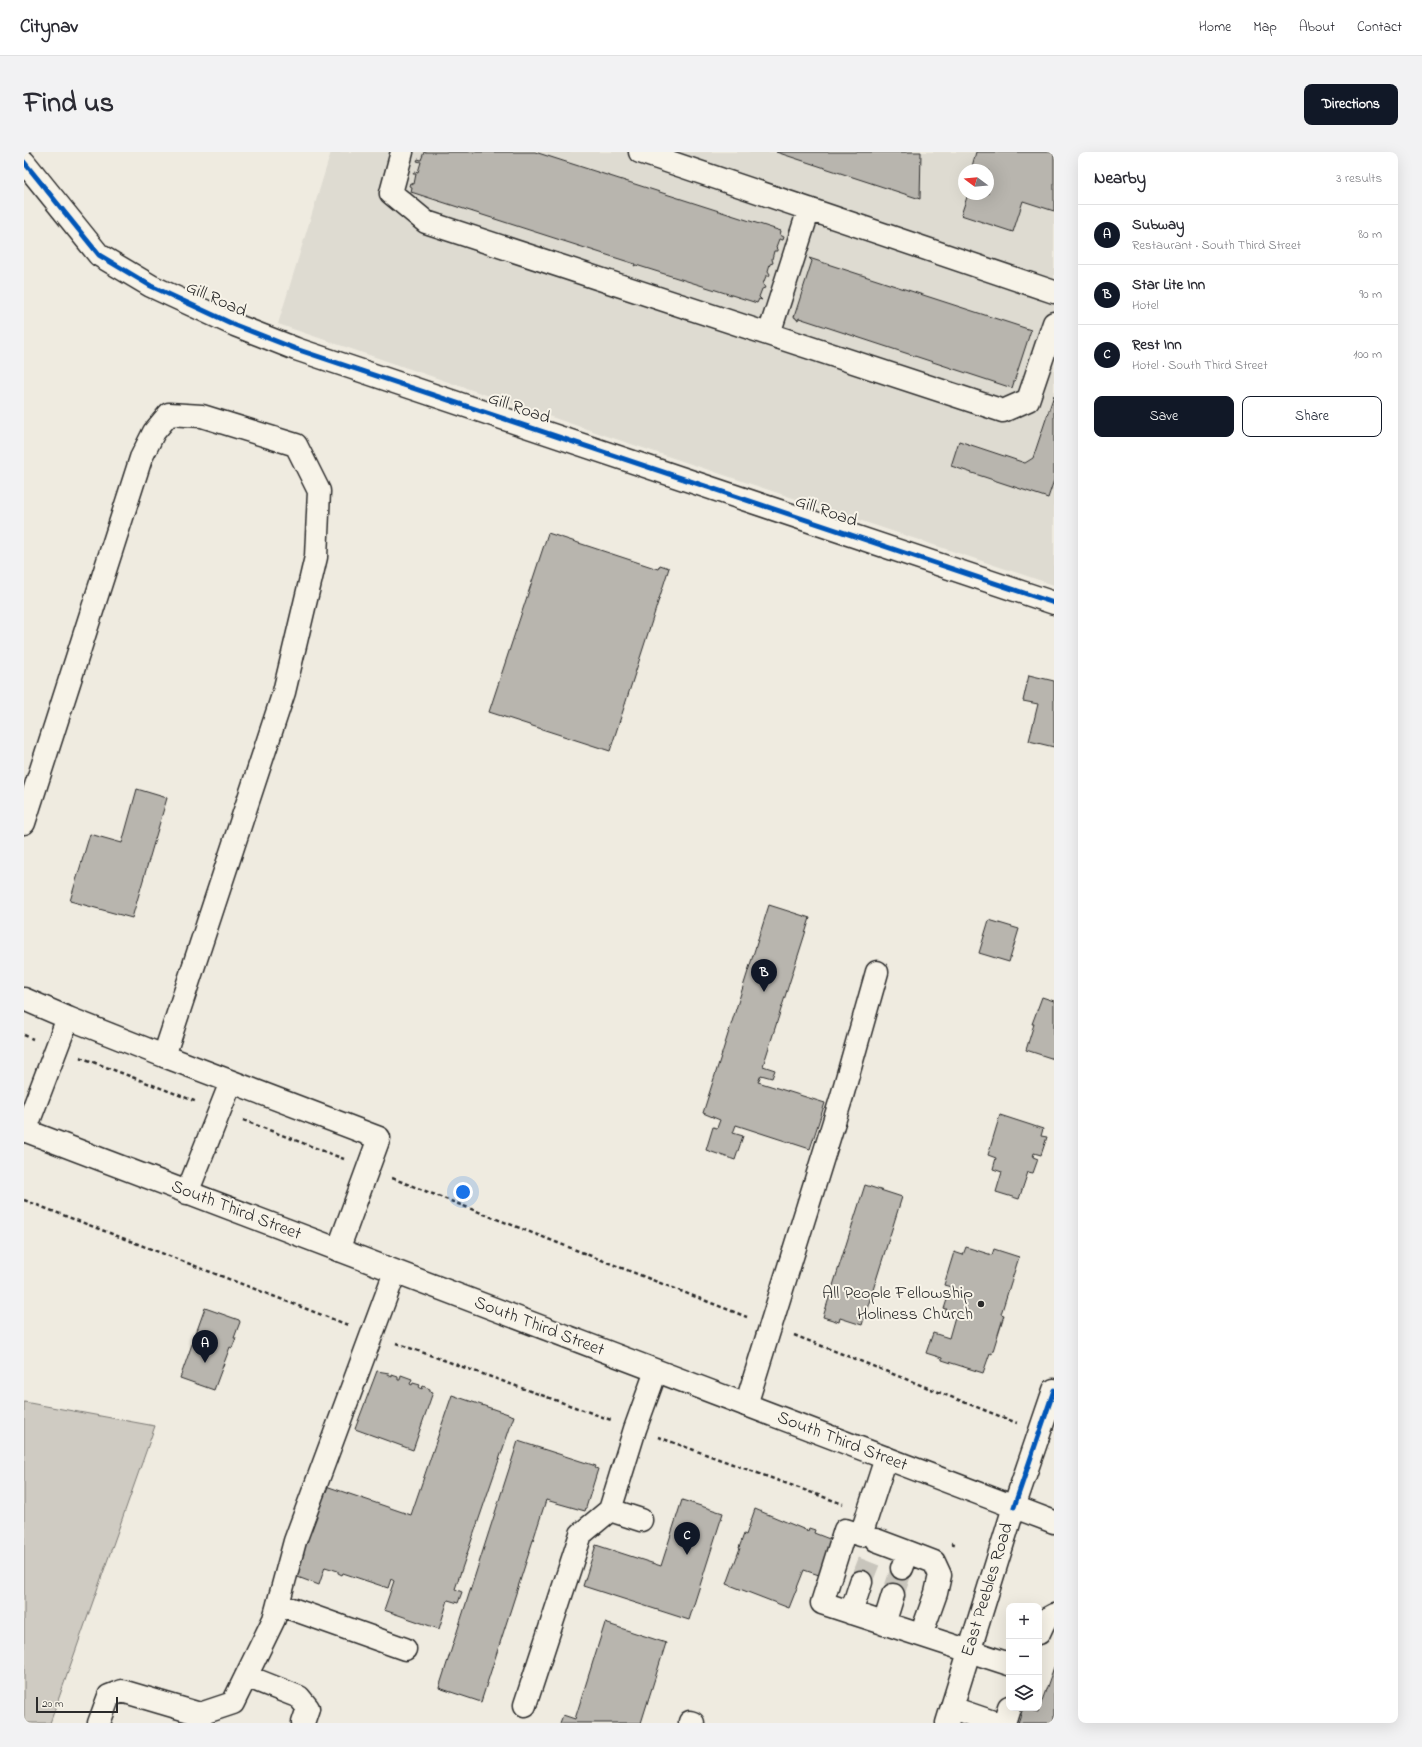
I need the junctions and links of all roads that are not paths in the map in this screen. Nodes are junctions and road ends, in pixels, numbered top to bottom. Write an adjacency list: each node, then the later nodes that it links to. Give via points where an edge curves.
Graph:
1 (402, 152): 7 (main road, via 391,193 426,222)
2 (640, 152): 4 (main road)
3 (24, 162): 8 (main road, Gill Road, via 99,255 151,286 235,325 296,349)
4 (809, 209): 5 (main road); 7 (main road)
5 (1054, 292)
6 (1054, 323): 7 (main road, via 1028,400 1003,411)
7 (769, 334)
8 (1054, 603)
9 (24, 823): 13 (main road, via 141,458 154,432 169,414 202,416 296,445 319,491 316,558 284,692)
10 (877, 972): 21 (main road, via 842,1096)
11 (24, 999): 12 (main road)
12 (68, 1018): 13 (main road); 15 (main road)
13 (164, 1056): 14 (main road)
14 (231, 1082): 16 (main road); 17 (main road, via 379,1138)
15 (25, 1130): 16 (main road, South Third Street)
16 (187, 1193): 17 (main road, South Third Street)
17 (338, 1250): 18 (main road, South Third Street)
18 (395, 1272): 19 (main road, South Third Street); 30 (main road, via 295,1541)
19 (656, 1371): 21 (main road, South Third Street); 24 (main road)
20 (1054, 1390): 23 (main road, East Peebles Road)
21 (746, 1405): 22 (main road, South Third Street)
22 (886, 1458): 23 (main road, South Third Street); 27 (main road, via 868,1513)
23 (1014, 1507): 26 (main road, South Third Street); 37 (main road, East Peebles Road)
24 (610, 1510): 25 (main road); 40 (main road, via 581,1534)
25 (640, 1520)
26 (1054, 1522)
27 (870, 1543): 31 (main road, via 845,1530 822,1603); 35 (main road, via 905,1560 934,1562 940,1575)
28 (861, 1582): 31 (main road)
29 (893, 1595): 33 (main road)
30 (278, 1604): 36 (main road); 39 (main road, via 274,1619)
31 (851, 1613): 33 (main road)
32 (1054, 1615): 34 (main road, via 1045,1620)
33 (884, 1624): 35 (main road)
34 (1042, 1626)
35 (921, 1636): 37 (main road)
36 (405, 1649)
37 (969, 1651): 38 (main road); 42 (main road, East Peebles Road)
38 (1006, 1663)
39 (246, 1676): 43 (main road, via 233,1703 200,1714 122,1691 109,1696); 44 (main road, via 299,1697 308,1708)
40 (525, 1705)
41 (1008, 1711): 46 (main road)
42 (949, 1716): 45 (main road)
43 (98, 1723)
44 (303, 1723)
45 (996, 1723)
46 (1004, 1723)

